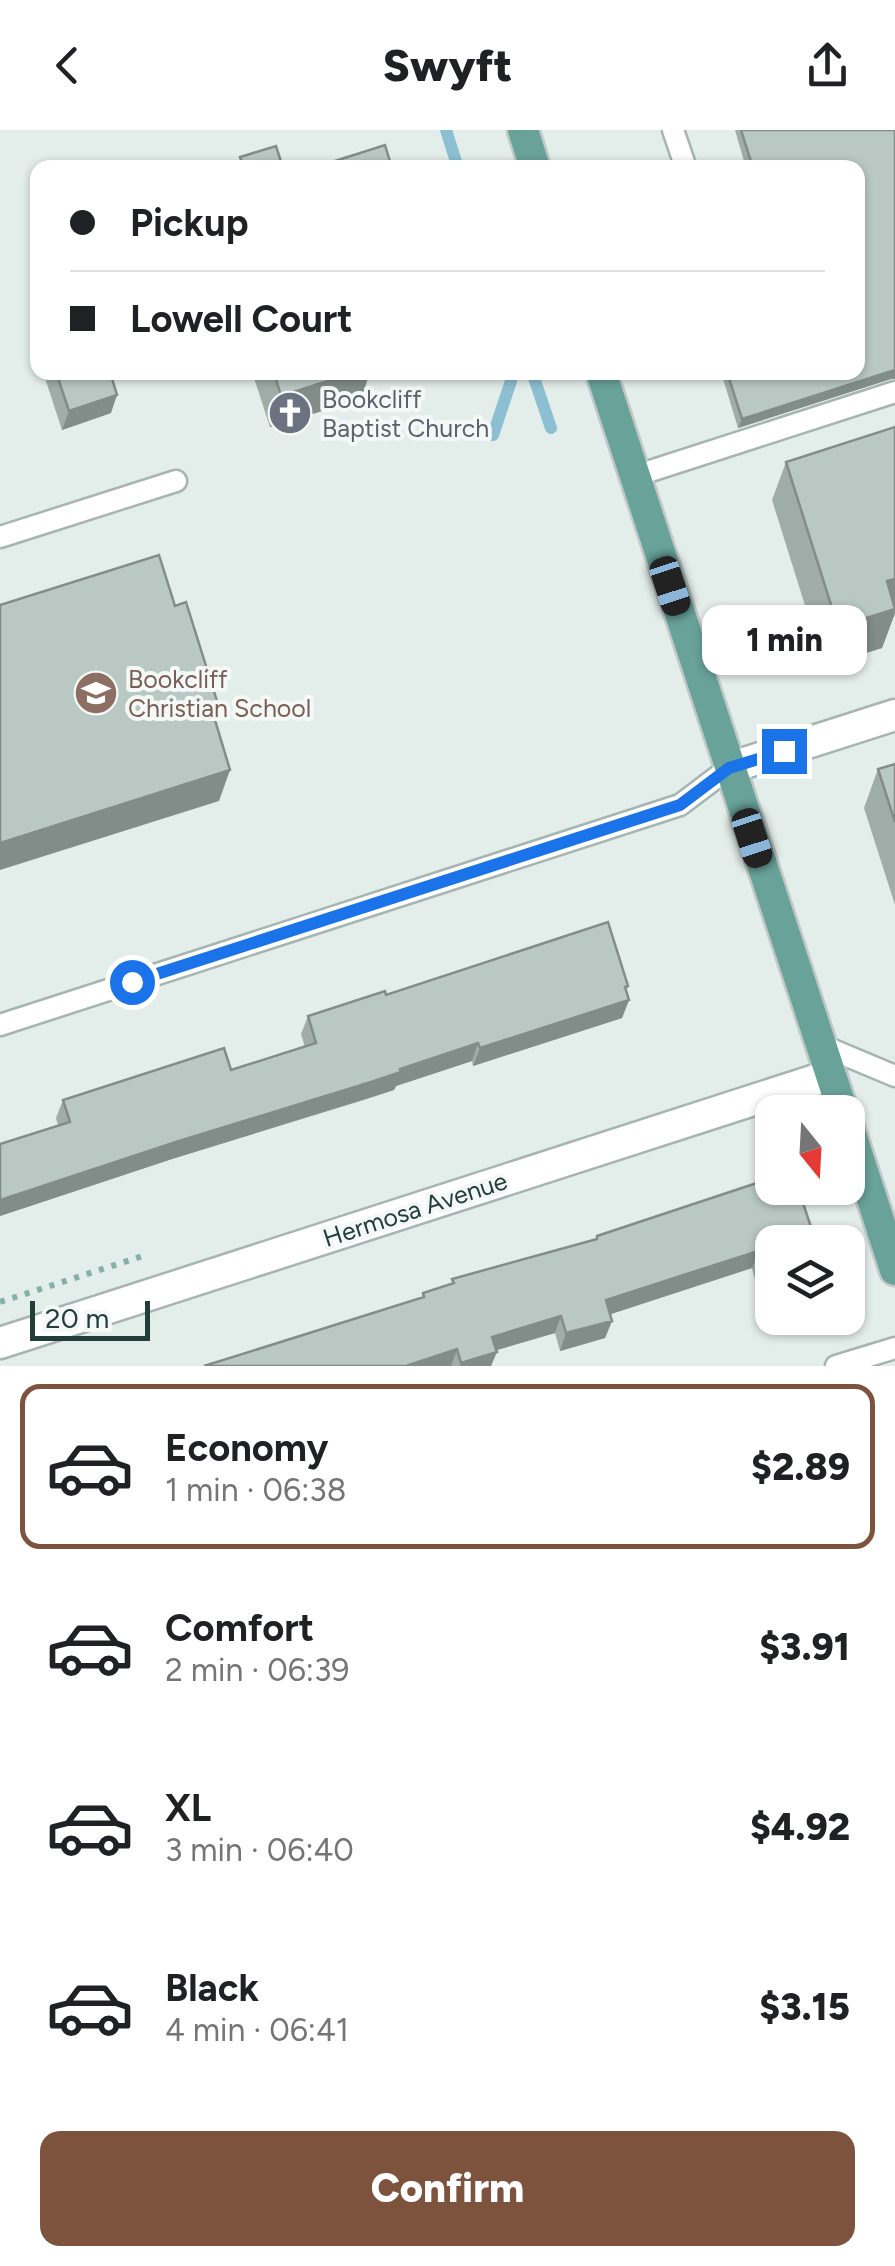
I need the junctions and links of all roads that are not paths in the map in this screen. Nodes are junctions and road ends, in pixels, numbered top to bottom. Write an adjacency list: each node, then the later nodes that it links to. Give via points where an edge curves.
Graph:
1 (523, 130): 3 (main road)
2 (673, 130): 4 (lane)
3 (532, 160)
4 (683, 160)
5 (605, 380): 7 (main road)
6 (895, 392): 7 (lane)
7 (635, 476): 11 (main road)
8 (176, 481): 9 (lane)
9 (0, 536)
10 (895, 715): 11 (street)
11 (729, 768): 13 (lane, via 680,805); 15 (main road)
12 (0, 1010): 13 (lane)
13 (32, 1015): 14 (lane)
14 (0, 1025)
15 (821, 1045): 16 (main road); 17 (lane)
16 (831, 1075): 18 (main road); 21 (street, Hermosa Avenue)
17 (895, 1076)
18 (837, 1095)
19 (865, 1177): 20 (main road)
20 (895, 1270)
21 (0, 1344)
22 (895, 1348): 23 (lane)
23 (836, 1366)

